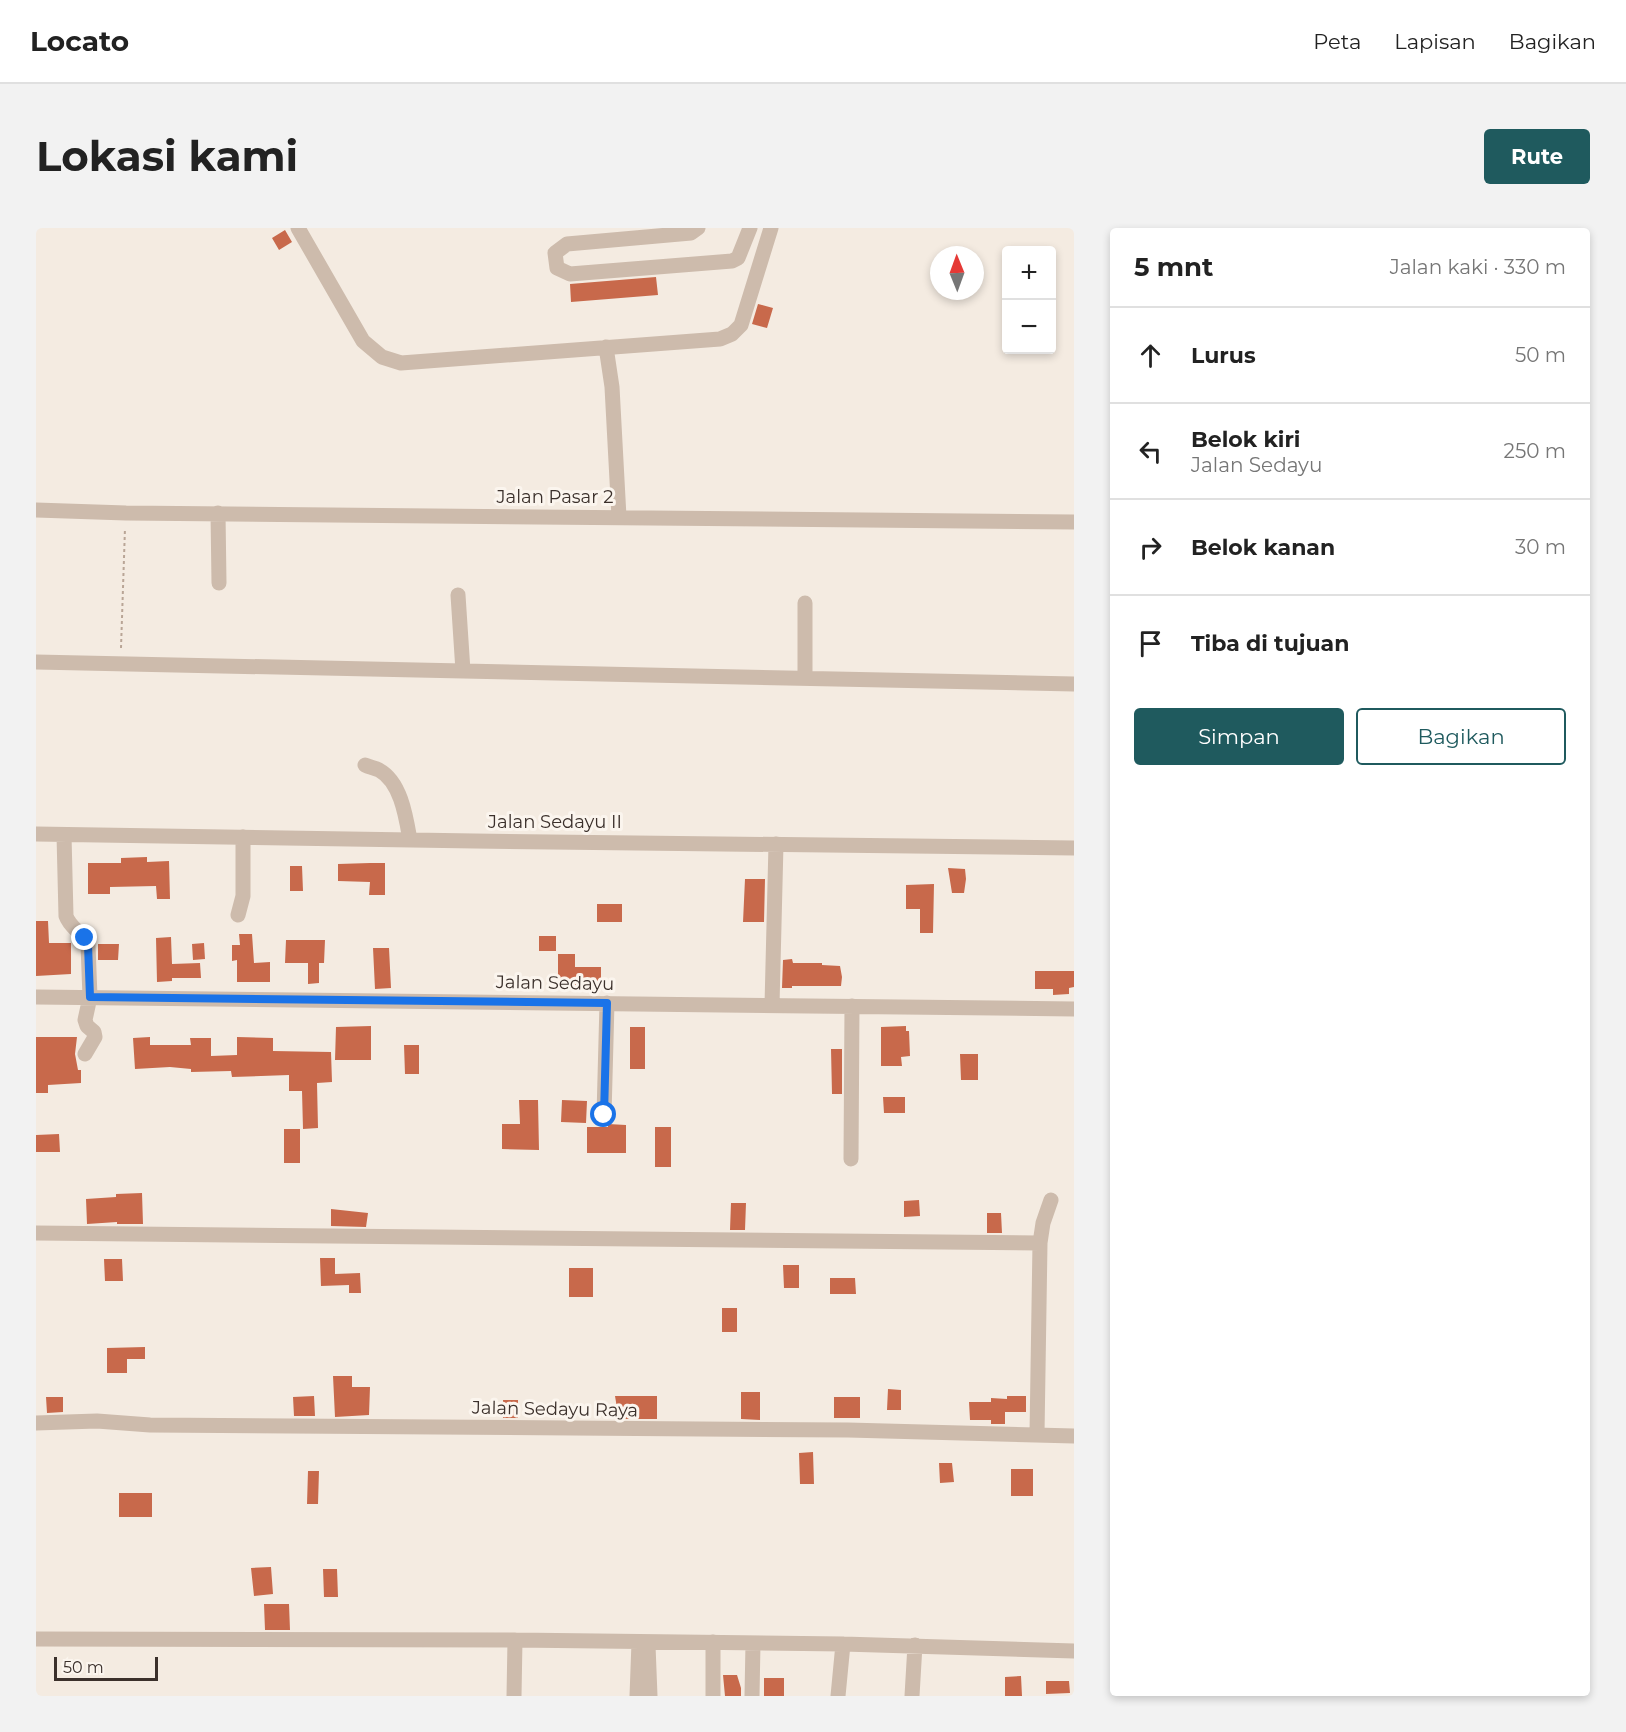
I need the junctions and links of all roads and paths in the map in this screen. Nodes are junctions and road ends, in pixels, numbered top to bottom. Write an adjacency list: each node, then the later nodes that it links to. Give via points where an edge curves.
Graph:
1 (298, 228): 5 (street, via 363,341 382,357 401,363)
2 (698, 228): 3 (street, via 691,233 567,244 555,253 557,268 570,274 732,261 744,248)
3 (750, 228)
4 (771, 228): 5 (street, via 741,325 732,334 720,339)
5 (606, 347): 9 (street)
6 (36, 510): 7 (street, Jalan Pasar 2)
7 (126, 513): 8 (street, Jalan Pasar 2); 15 (path)
8 (218, 513): 9 (street, Jalan Pasar 2); 11 (street)
9 (619, 517): 10 (street, Jalan Pasar 2)
10 (1074, 522)
11 (219, 584)
12 (458, 595): 16 (street)
13 (805, 603): 17 (street)
14 (36, 662): 15 (street)
15 (120, 664): 16 (street)
16 (463, 671): 17 (street)
17 (805, 678): 18 (street)
18 (1074, 684)
19 (365, 765): 23 (street, via 380,770 398,794)
20 (36, 834): 21 (street, Jalan Sedayu II)
21 (64, 835): 22 (street, Jalan Sedayu II); 28 (street, via 66,916 88,942)
22 (243, 837): 23 (street, Jalan Sedayu II); 26 (street, via 243,896)
23 (410, 840): 24 (street, Jalan Sedayu II)
24 (776, 844): 25 (street, Jalan Sedayu II); 30 (street)
25 (1074, 848)
26 (237, 915)
27 (36, 997): 28 (street, Jalan Sedayu)
28 (90, 997): 29 (street, Jalan Sedayu); 33 (street, via 85,1020 95,1037)
29 (607, 1003): 30 (street, Jalan Sedayu); 34 (street)
30 (772, 1005): 31 (street, Jalan Sedayu)
31 (852, 1006): 32 (street, Jalan Sedayu); 35 (street)
32 (1074, 1009)
33 (86, 1054)
34 (604, 1115)
35 (851, 1159)
36 (1051, 1200): 38 (street)
37 (36, 1233): 38 (street)
38 (1040, 1243): 40 (street)
39 (36, 1423): 40 (street, Jalan Sedayu Raya)
40 (1037, 1434): 41 (street, Jalan Sedayu Raya)
41 (1074, 1436)
42 (36, 1639): 43 (street)
43 (515, 1640): 44 (street); 50 (street)
44 (644, 1642): 45 (street); 51 (street); 52 (street)
45 (712, 1642): 46 (street); 53 (street)
46 (753, 1643): 47 (street); 54 (street)
47 (843, 1644): 48 (street); 55 (street)
48 (915, 1645): 49 (street); 56 (street)
49 (1074, 1650)
50 (514, 1696)
51 (637, 1696)
52 (650, 1696)
53 (713, 1696)
54 (752, 1696)
55 (838, 1696)
56 (912, 1696)

